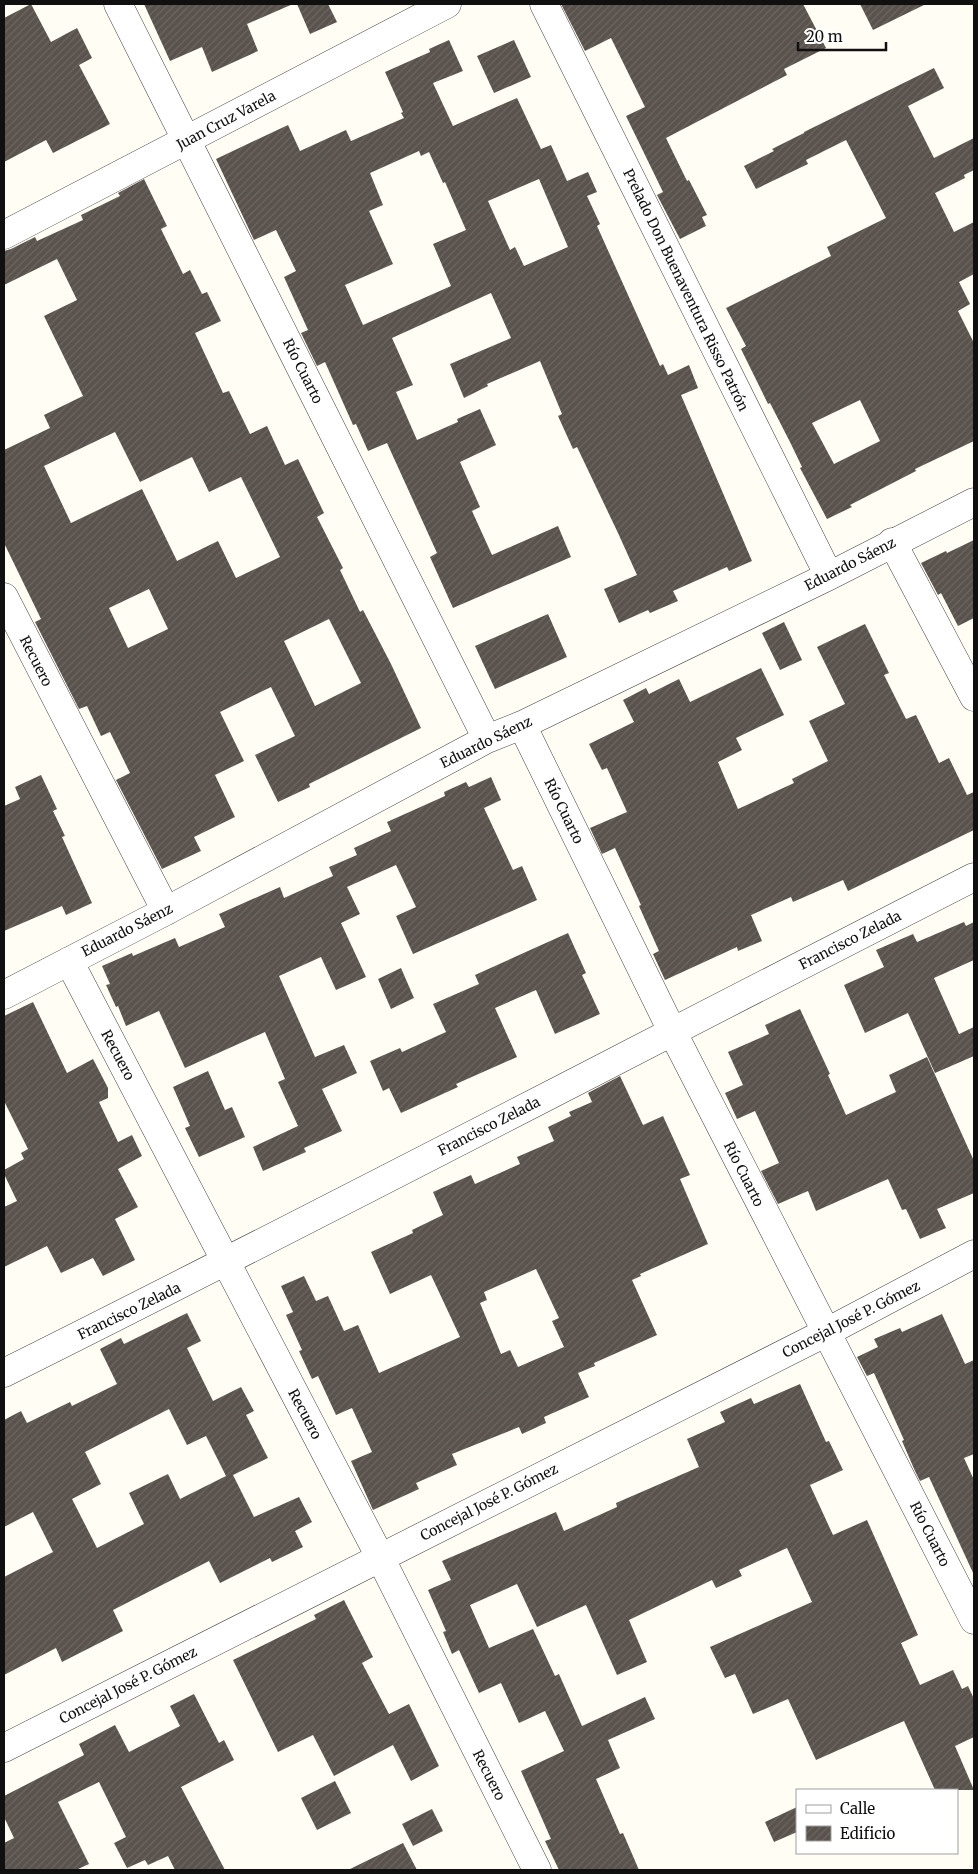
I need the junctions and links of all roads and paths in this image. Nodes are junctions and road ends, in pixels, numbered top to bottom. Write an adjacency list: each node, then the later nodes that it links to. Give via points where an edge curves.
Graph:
1 (118, 4): 4 (street, Río Cuarto)
2 (447, 4): 4 (street, Juan Cruz Varela)
3 (544, 4): 8 (street, Prelado Don Buenaventura Risso Patrón)
4 (187, 141): 5 (street, Juan Cruz Varela); 12 (street, Río Cuarto)
5 (4, 235)
6 (974, 502): 7 (street, Eduardo Sáenz)
7 (892, 542): 8 (street, Eduardo Sáenz); 10 (street)
8 (829, 576): 11 (street, Eduardo Sáenz)
9 (4, 597): 14 (street, Recuero)
10 (974, 697)
11 (522, 725): 12 (street, Eduardo Sáenz); 17 (street, Río Cuarto)
12 (487, 739): 14 (street, Eduardo Sáenz)
13 (974, 877): 17 (street, Francisco Zelada)
14 (166, 911): 15 (street, Eduardo Sáenz)
15 (68, 961): 16 (street, Eduardo Sáenz); 19 (street, Recuero)
16 (4, 995)
17 (672, 1031): 19 (street, Francisco Zelada); 20 (street, Río Cuarto)
18 (974, 1254): 20 (street, Concejal José P. Gómez)
19 (226, 1262): 21 (street, Francisco Zelada); 22 (street, Recuero)
20 (825, 1333): 22 (street, Concejal José P. Gómez); 23 (street, Río Cuarto)
21 (4, 1373)
22 (380, 1557): 24 (street, Concejal José P. Gómez); 25 (street, Recuero)
23 (974, 1620)
24 (4, 1748)
25 (537, 1870)

